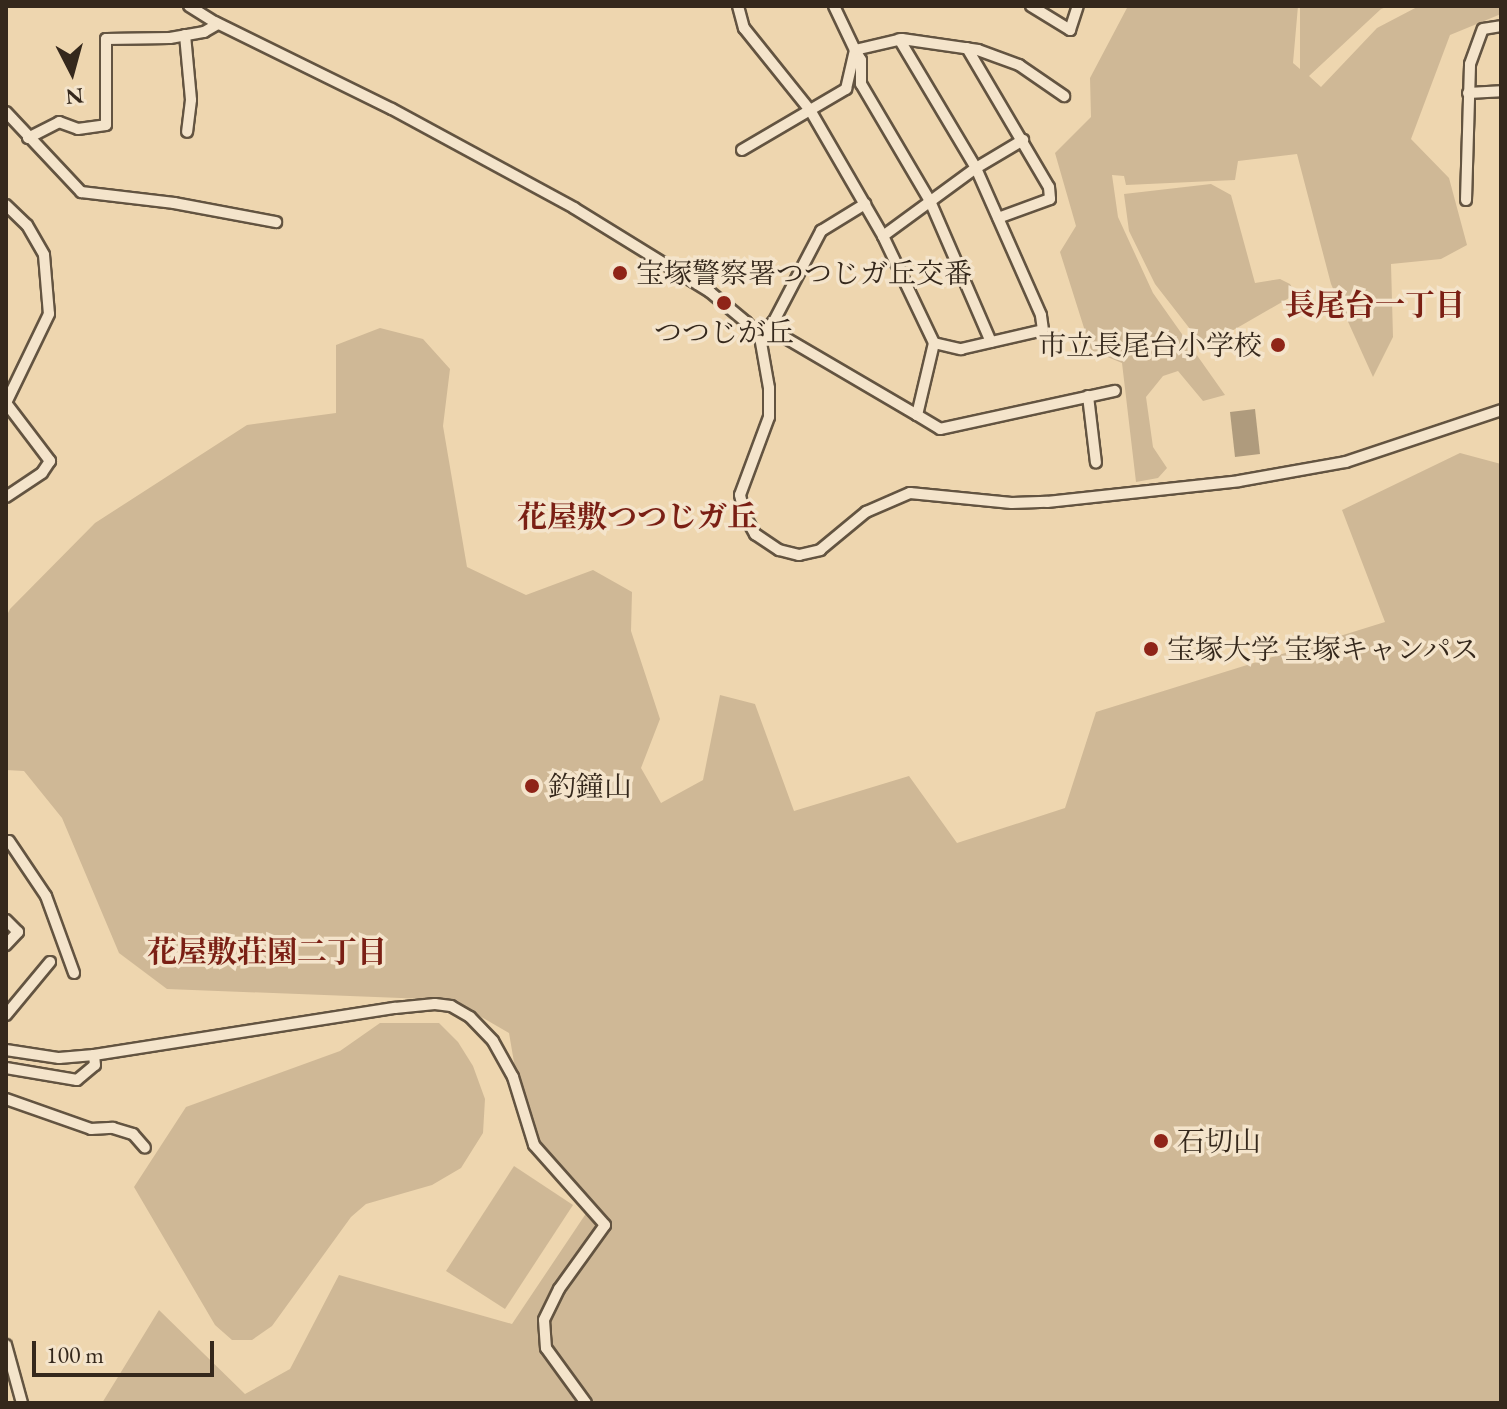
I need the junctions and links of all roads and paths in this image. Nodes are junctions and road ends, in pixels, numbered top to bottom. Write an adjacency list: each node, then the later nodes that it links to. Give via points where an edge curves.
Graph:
1 (189, 6): 6 (street)
2 (738, 6): 15 (street, via 744,28)
3 (834, 6): 11 (street)
4 (1031, 6): 5 (street, via 1070,30)
5 (1078, 6)
6 (218, 24): 8 (street); 29 (street, via 392,109 574,208 710,292)
7 (1501, 26): 13 (street, via 1483,29 1470,64)
8 (185, 35): 17 (street, via 191,100); 18 (street, via 106,39 106,125 78,129 59,122)
9 (899, 39): 10 (street); 11 (street); 21 (street)
10 (967, 48): 14 (street, via 1019,65); 19 (street)
11 (855, 50): 15 (street, via 846,89); 23 (street, via 861,60 861,84)
12 (1501, 91): 13 (street)
13 (1468, 93): 22 (street)
14 (1064, 96)
15 (810, 110): 20 (street); 24 (street)
16 (6, 112): 18 (street)
17 (187, 132)
18 (28, 138): 27 (street, via 81,192)
19 (1023, 140): 21 (street); 26 (street, via 1049,187 1050,199)
20 (742, 150)
21 (976, 168): 23 (street); 26 (street)
22 (1466, 200)
23 (930, 201): 28 (street); 30 (street)
24 (865, 204): 28 (street); 29 (street, via 821,231 774,321)
25 (6, 205): 34 (street, via 27,225 44,255 49,314)
26 (998, 218): 30 (street, via 1043,330)
27 (276, 222)
28 (883, 236): 31 (street)
29 (760, 337): 35 (street, via 769,417 740,495 755,534 779,550 799,555 820,550 866,512 910,493 1047,502 1239,481 1346,462); 36 (street, via 784,337)
30 (991, 342): 31 (street, via 961,349)
31 (934, 343): 36 (street)
32 (1115, 391): 33 (street)
33 (1088, 396): 36 (street, via 940,429); 37 (street)
34 (6, 403): 38 (street, via 50,461 42,473)
35 (1500, 407)
36 (917, 415)
37 (1096, 463)
38 (6, 497)
39 (7, 840): 43 (street, via 46,896)
40 (6, 920): 41 (street, via 18,932)
41 (6, 945)
42 (50, 962): 44 (street)
43 (74, 973)
44 (6, 1015)
45 (6, 1050): 46 (street, via 59,1058)
46 (94, 1055): 47 (street, via 95,1065 77,1080); 52 (street, via 435,1004 470,1017 493,1041 513,1077 534,1145 605,1225 559,1289 544,1320 546,1348)
47 (6, 1068)
48 (6, 1099): 49 (street, via 91,1129 133,1134)
49 (145, 1148)
50 (6, 1345): 51 (street)
51 (22, 1403)
52 (586, 1403)

